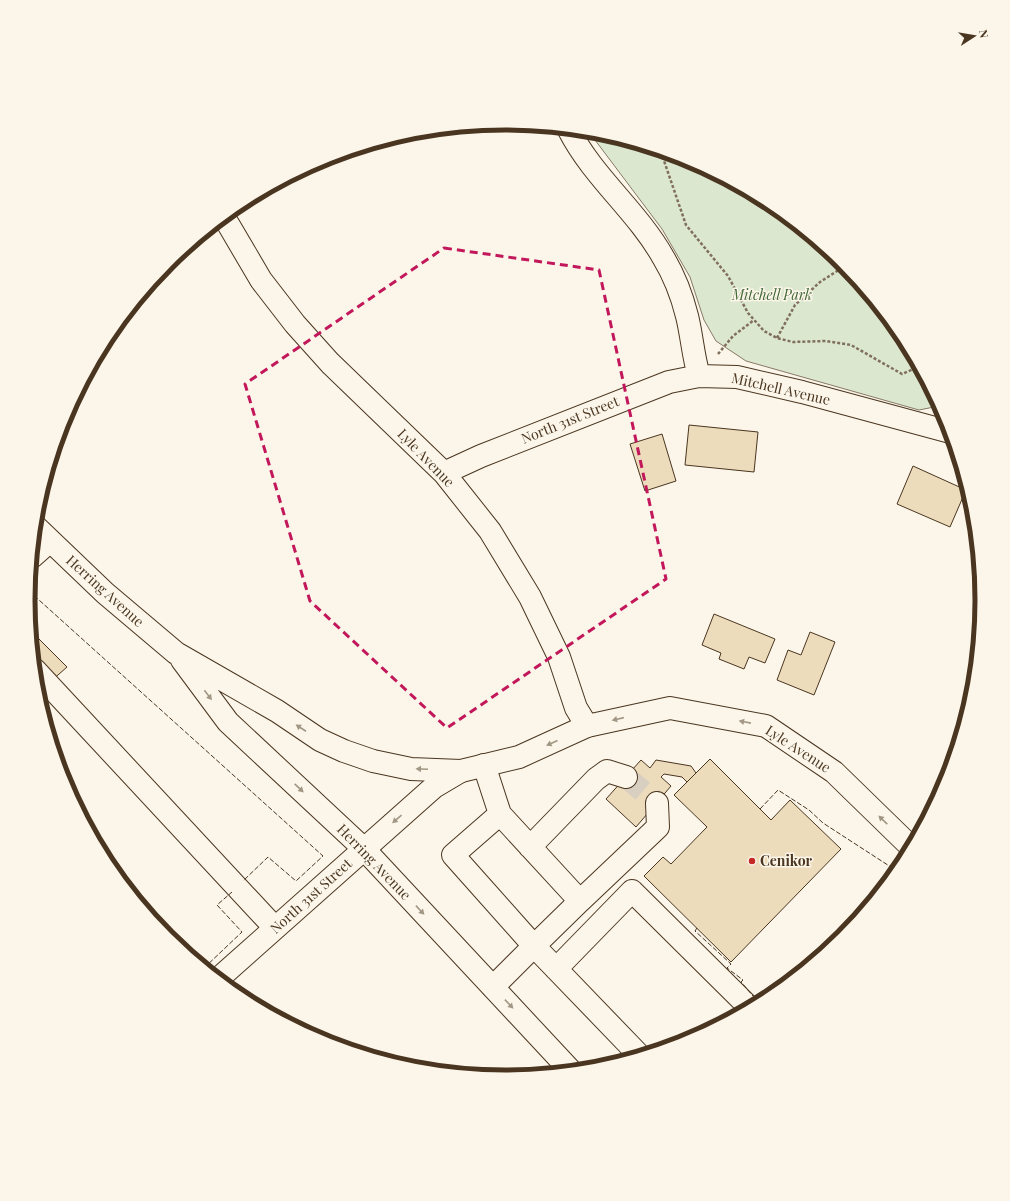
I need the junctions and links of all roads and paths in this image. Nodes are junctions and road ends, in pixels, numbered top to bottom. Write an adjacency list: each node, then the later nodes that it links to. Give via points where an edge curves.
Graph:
1 (572, 136): 8 (street, via 577,146 641,222 663,256 676,282 687,317 694,360)
2 (663, 158): 5 (path, via 686,226 728,276)
3 (227, 222): 10 (street, Lyle Avenue, via 261,280 295,324 330,363)
4 (839, 270): 6 (path, via 820,282 795,305)
5 (754, 320): 6 (path, via 764,332); 8 (path, via 733,336)
6 (777, 338): 7 (path, via 793,342 826,341 851,345 902,374)
7 (914, 369)
8 (700, 376): 9 (street, Mitchell Avenue, via 737,377); 10 (street, North 31st Street, via 669,382)
9 (943, 430)
10 (444, 473): 14 (street, Lyle Avenue, via 490,531 530,597 558,657 576,708)
11 (42, 534): 12 (street, Herring Avenue, via 105,593)
12 (176, 653): 16 (street, Herring Avenue, one-way to 12, via 411,769 373,761 344,751 320,740 277,711); 22 (street, Herring Avenue, one-way to 22, via 228,722)
13 (41, 677): 24 (street)
14 (587, 726): 15 (street, Lyle Avenue, one-way to 15, via 519,757); 20 (street, Lyle Avenue, one-way to 14, via 834,772 766,726 670,708)
15 (484, 765): 16 (street, Lyle Avenue); 19 (street)
16 (461, 771): 22 (street, North 31st Street, one-way to 22, via 434,787)
17 (626, 777): 21 (street, via 607,771 601,775)
18 (657, 803): 23 (street, via 658,827)
19 (500, 814): 21 (street); 25 (street, via 453,855)
20 (907, 843)
21 (530, 847): 23 (street)
22 (363, 848): 24 (street, North 31st Street); 28 (street, Herring Avenue, one-way to 28)
23 (580, 901): 25 (street)
24 (276, 928): 27 (street, North 31st Street)
25 (534, 946): 26 (street); 28 (street)
26 (556, 969): 29 (street, via 632,891); 30 (street)
27 (222, 975)
28 (493, 987): 31 (street, Herring Avenue, one-way to 31)
29 (746, 1004)
30 (636, 1052)
31 (566, 1066)

